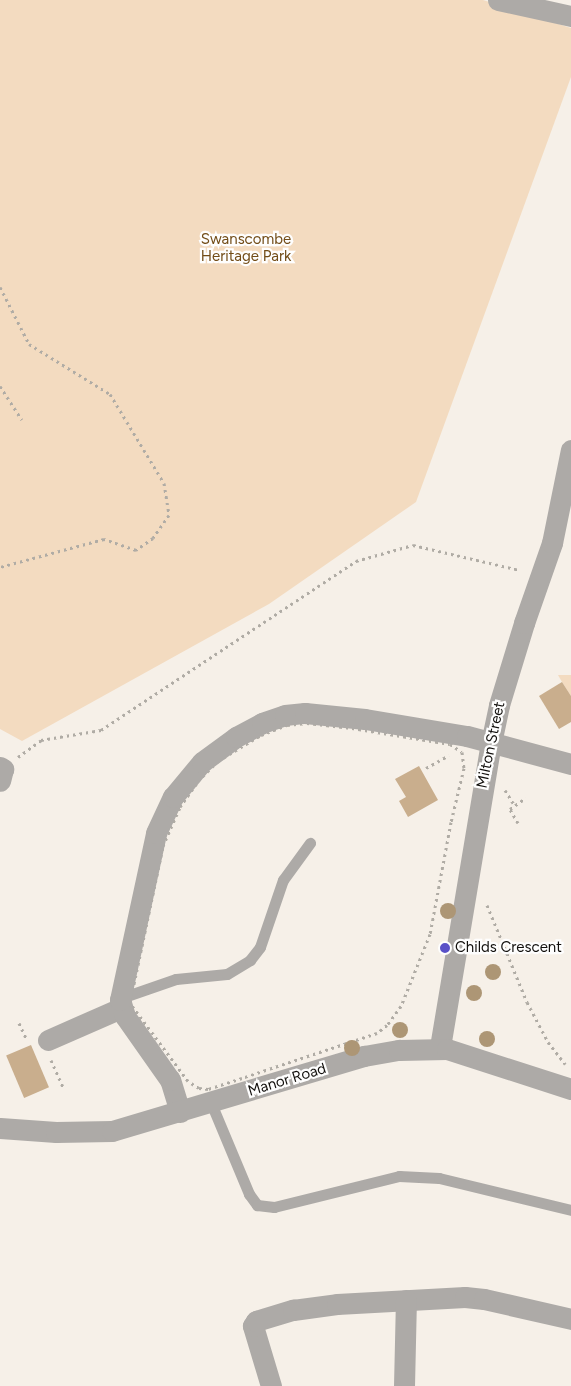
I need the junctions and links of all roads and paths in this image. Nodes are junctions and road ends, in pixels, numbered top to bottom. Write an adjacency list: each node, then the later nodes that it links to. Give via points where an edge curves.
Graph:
1 (499, 1): 2 (street)
2 (571, 16)
3 (0, 287): 7 (path, via 29,344 110,394 164,484 169,515 153,538 136,550 104,539)
4 (0, 386): 5 (path)
5 (22, 420)
6 (571, 457): 8 (street, Milton Street)
7 (0, 568)
8 (542, 576): 9 (street, Milton Street, via 524,623); 13 (path, via 413,546 356,561 101,730 41,740)
9 (491, 743): 11 (street); 20 (street, via 412,726 305,713 268,720 220,747 192,772 160,822 149,859); 23 (street, Milton Street)
10 (452, 745): 12 (path, via 449,754)
11 (571, 764)
12 (426, 768)
13 (1, 772)
14 (500, 789): 16 (path, via 501,786)
15 (526, 798): 16 (path)
16 (515, 806): 17 (path, via 510,811)
17 (518, 823)
18 (310, 843): 20 (lane, via 283,880 260,946 250,960 227,974 176,979)
19 (486, 903): 24 (path, via 527,1002 548,1042)
20 (121, 1003): 22 (street); 27 (street, via 170,1080)
21 (20, 1023): 22 (path, via 24,1039)
22 (40, 1038)
23 (440, 1047): 25 (street, Manor Road); 26 (street, Manor Road, via 376,1053)
24 (569, 1068)
25 (571, 1089)
26 (211, 1103): 27 (street, Manor Road); 29 (lane, via 256,1205 274,1207 399,1176 439,1178)
27 (180, 1112): 28 (street, Manor Road, via 112,1131)
28 (0, 1128)
29 (571, 1210)
30 (406, 1300): 31 (street, via 474,1297); 32 (street, via 318,1306 256,1321 254,1329); 33 (street)
31 (571, 1319)
32 (271, 1386)
33 (404, 1386)

